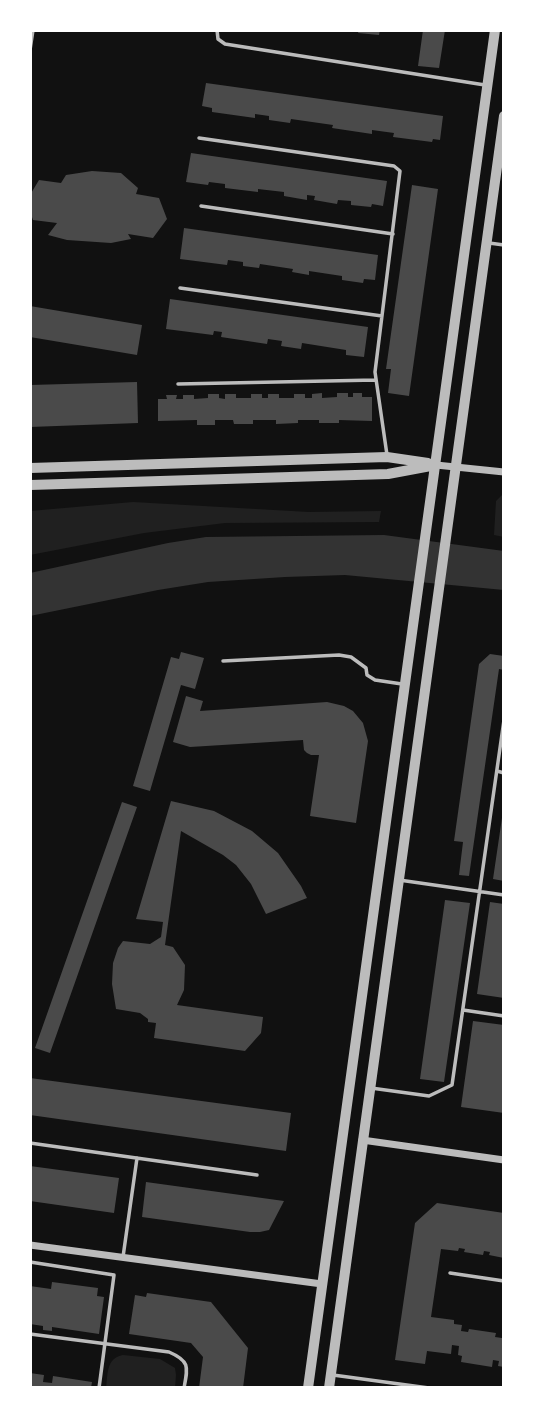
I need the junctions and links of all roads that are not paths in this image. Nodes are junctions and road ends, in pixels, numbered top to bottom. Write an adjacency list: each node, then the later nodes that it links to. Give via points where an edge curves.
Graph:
1 (217, 30): 5 (lane, via 218,39 225,44)
2 (495, 30): 5 (street)
3 (32, 32): 4 (lane)
4 (30, 50)
5 (488, 85): 17 (street)
6 (504, 116): 10 (street)
7 (200, 138): 9 (lane, via 394,166 400,171)
8 (201, 206): 9 (lane)
9 (393, 234): 13 (lane)
10 (487, 242): 11 (lane); 18 (street)
11 (504, 245)
12 (180, 288): 13 (lane)
13 (382, 316): 14 (lane)
14 (376, 380): 15 (lane); 16 (lane)
15 (178, 384)
16 (387, 457): 17 (street); 19 (street)
17 (436, 465): 18 (street); 21 (street, via 388,474); 23 (street)
18 (456, 467): 20 (street); 27 (street)
19 (30, 468)
20 (504, 472)
21 (30, 485)
22 (223, 661): 23 (lane, via 351,657 375,680)
23 (405, 685): 43 (street)
24 (504, 720): 25 (lane)
25 (497, 771): 26 (lane); 28 (lane)
26 (504, 773)
27 (398, 880): 28 (lane); 32 (street)
28 (480, 891): 29 (lane); 30 (lane)
29 (504, 895)
30 (463, 1010): 31 (lane); 32 (lane, via 452,1085 429,1096)
31 (504, 1016)
32 (369, 1088): 33 (street)
33 (362, 1140): 36 (street); 46 (street)
34 (30, 1143): 35 (lane)
35 (137, 1158): 37 (lane); 39 (lane)
36 (504, 1160)
37 (257, 1175)
38 (30, 1245): 39 (street)
39 (123, 1257): 43 (street)
40 (30, 1262): 45 (lane, via 114,1275)
41 (450, 1273): 42 (lane)
42 (504, 1281)
43 (322, 1284): 50 (street)
44 (30, 1334): 45 (lane)
45 (105, 1344): 48 (lane); 49 (lane, via 181,1358 187,1373)
46 (331, 1375): 47 (lane); 51 (street)
47 (389, 1382): 52 (lane); 53 (lane)
48 (99, 1388)
49 (184, 1388)
50 (309, 1388)
51 (329, 1388)
52 (388, 1388)
53 (429, 1388)

